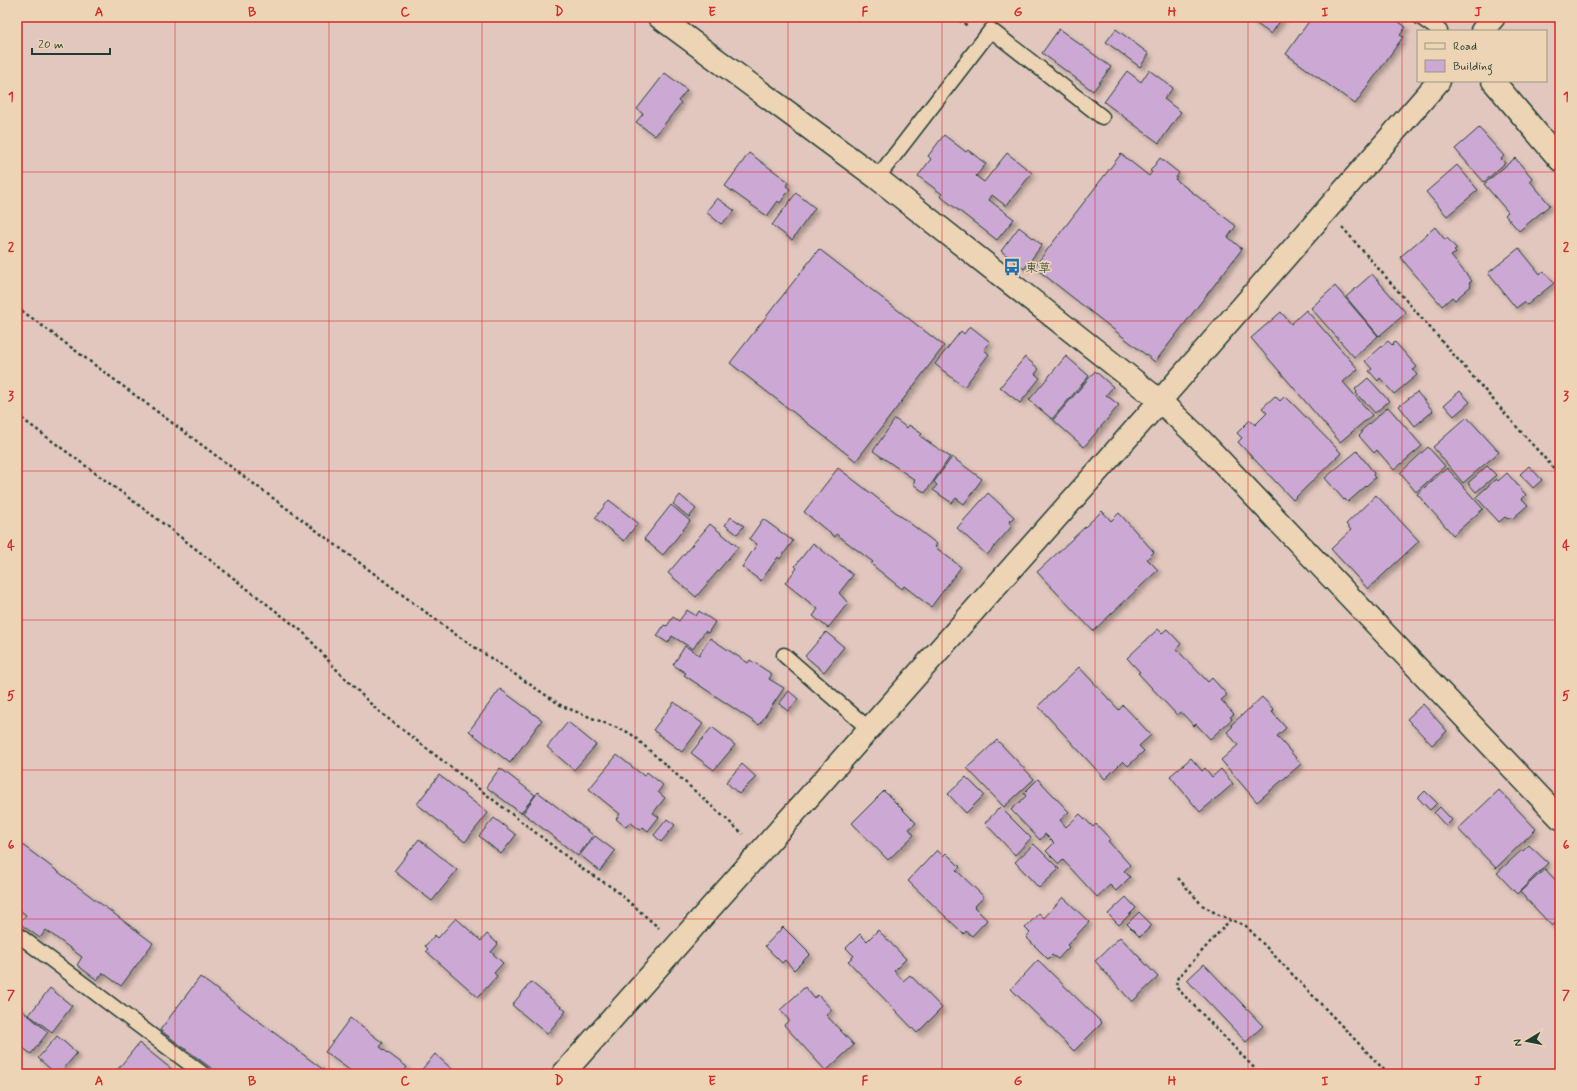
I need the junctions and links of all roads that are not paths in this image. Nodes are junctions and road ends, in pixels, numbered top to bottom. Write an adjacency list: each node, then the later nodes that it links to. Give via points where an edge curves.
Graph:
1 (659, 17): 10 (street)
2 (1420, 17): 4 (lane)
3 (1494, 17): 5 (street)
4 (1439, 30)
5 (1483, 30)
6 (1438, 82): 11 (street)
7 (1493, 82): 9 (street)
8 (1102, 117): 10 (lane, via 991,30)
9 (1560, 160)
10 (877, 178): 11 (street)
11 (1160, 401): 13 (street); 14 (street, via 1199,438)
12 (784, 655): 13 (lane)
13 (869, 729): 17 (street)
14 (1560, 818)
15 (17, 934): 16 (lane)
16 (203, 1074)
17 (563, 1074)

